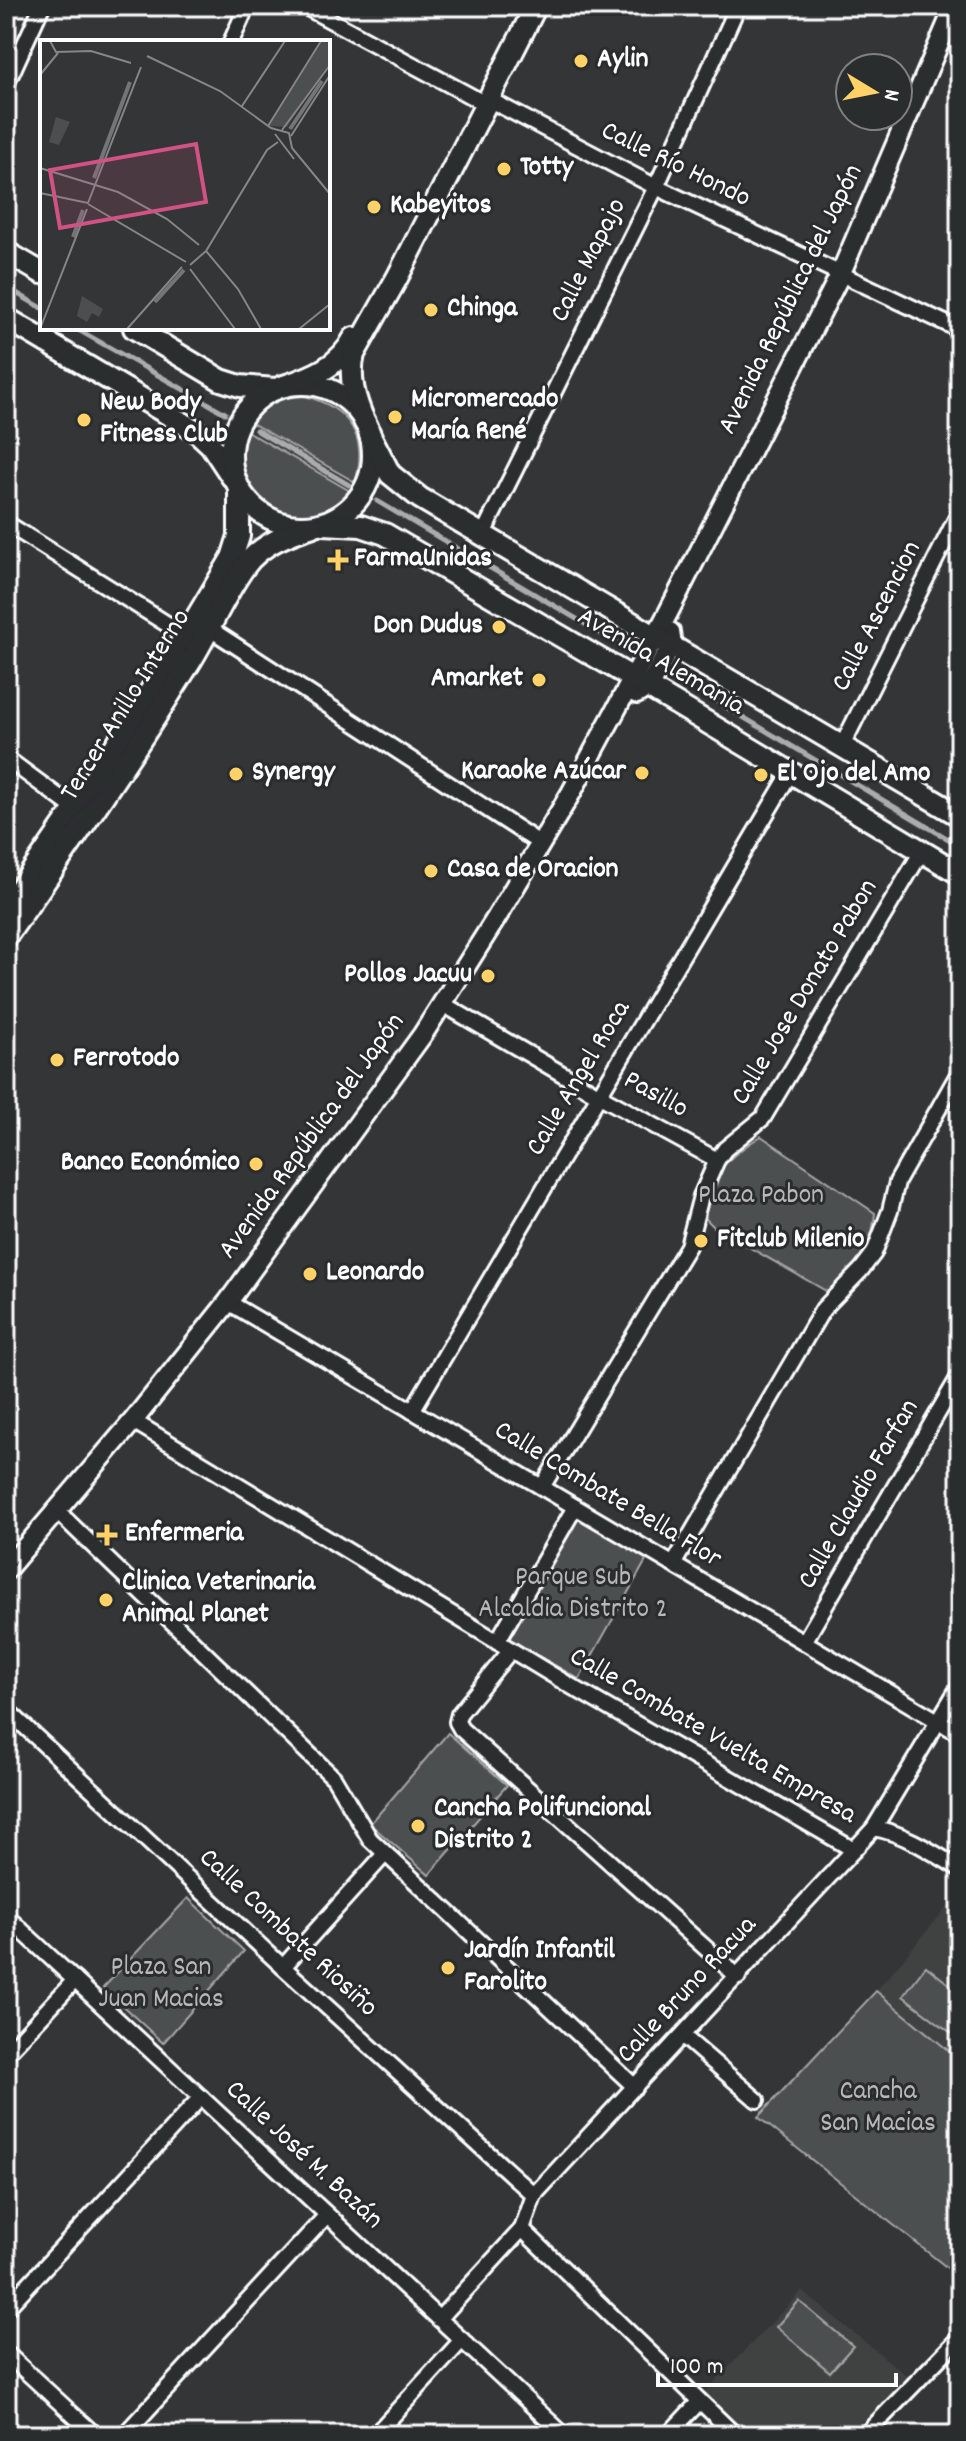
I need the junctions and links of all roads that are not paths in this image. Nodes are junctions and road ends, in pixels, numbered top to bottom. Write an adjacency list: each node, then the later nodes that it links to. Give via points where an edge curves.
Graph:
1 (42, 6): 9 (street)
2 (247, 6): 8 (street)
3 (304, 6): 10 (street, Calle Río Hondo)
4 (522, 6): 10 (main road)
5 (536, 6): 10 (main road)
6 (738, 6): 11 (street, Calle Mapajo)
7 (955, 6): 14 (street, Avenida República del Japón)
8 (232, 40)
9 (6, 85)
10 (483, 100): 11 (street, Calle Río Hondo); 18 (main road, via 348,350 309,378); 19 (main road, via 354,354 352,386)
11 (656, 187): 14 (street, Calle Río Hondo); 24 (street, Calle Mapajo)
12 (6, 252): 13 (main road)
13 (40, 272)
14 (840, 275): 17 (street, Calle Río Hondo); 27 (street, Avenida República del Japón, via 668,613)
15 (7, 321): 20 (main road, via 196,431)
16 (137, 330): 18 (main road, via 221,380)
17 (960, 330)
18 (279, 387): 19 (main road, via 303,383 339,394); 20 (main road, via 256,400 241,417 231,460)
19 (367, 429): 23 (main road, via 373,456 361,496 345,513); 24 (main road, Avenida Alemania, via 398,482)
20 (238, 486): 23 (main road, via 263,516 287,525); 26 (main road, Tercer Anillo Interno, via 239,536 232,558)
21 (960, 511): 29 (street, Calle Ascencion)
22 (6, 523): 26 (street)
23 (318, 525): 25 (main road, Tercer Anillo Interno, via 287,534 246,565); 28 (main road, Avenida Alemania, via 361,526 385,534)
24 (482, 536): 27 (main road, Avenida Alemania)
25 (210, 629): 34 (street); 38 (main road, Tercer Anillo Interno)
26 (186, 636): 32 (main road, Tercer Anillo Interno)
27 (664, 640): 28 (street, Avenida República del Japón); 29 (main road, Avenida Alemania)
28 (640, 683): 31 (main road, Avenida Alemania); 34 (street, Avenida República del Japón, via 620,703)
29 (842, 746): 33 (main road, Avenida Alemania)
30 (6, 758): 32 (street)
31 (791, 772): 35 (main road, Avenida Alemania); 41 (street, Calle Angel Roca)
32 (75, 809): 37 (main road, Tercer Anillo Interno)
33 (960, 816)
34 (541, 844): 39 (street, Avenida República del Japón)
35 (922, 851): 36 (main road, Avenida Alemania); 42 (street, Calle Jose Donato Pabon, via 763,1118)
36 (960, 874)
37 (6, 909)
38 (6, 937)
39 (443, 1004): 41 (street, Pasillo); 43 (street, Avenida República del Japón)
40 (960, 1071): 50 (street, via 897,1182 874,1253 823,1309)
41 (600, 1096): 42 (street, Pasillo); 45 (street, Calle Angel Roca)
42 (717, 1160): 47 (street, Calle Jose Donato Pabon, via 688,1246)
43 (228, 1302): 45 (street, Calle Combate Bella Flor); 46 (street, Avenida República del Japón)
44 (960, 1375): 53 (street, Calle Claudio Farfan)
45 (412, 1411): 47 (street, Calle Combate Bella Flor)
46 (133, 1421): 49 (street, Avenida República del Japón); 52 (street, Calle Combate Vuelta Empresa)
47 (542, 1487): 48 (street, Calle Combate Bella Flor)
48 (575, 1507): 50 (street, Calle Combate Bella Flor); 52 (street)
49 (58, 1512): 51 (street, Avenida República del Japón); 61 (street, via 334,1778 370,1839)
50 (673, 1565): 53 (street, Calle Combate Bella Flor)
51 (6, 1570)
52 (497, 1642): 54 (street, Calle Combate Vuelta Empresa)
53 (804, 1642): 57 (street, Calle Combate Bella Flor)
54 (511, 1650): 60 (street, Calle Combate Vuelta Empresa); 65 (street, via 459,1714 461,1729)
55 (960, 1685): 57 (street, Calle Bruno Racua)
56 (6, 1709): 64 (street, Calle Combate Riosiño)
57 (939, 1722): 58 (street, Calle Combate Bella Flor); 59 (street, Calle Bruno Racua)
58 (960, 1734)
59 (874, 1828): 60 (street, Calle Bruno Racua); 62 (street, Calle Combate Vuelta Empresa, via 894,1831)
60 (854, 1850): 65 (street, Calle Bruno Racua)
61 (385, 1854): 64 (street); 69 (street)
62 (960, 1869)
63 (6, 1916): 66 (street, Calle José M. Bazán)
64 (283, 1967): 72 (street, Calle Combate Riosiño)
65 (738, 1977): 67 (street, Calle Bruno Racua)
66 (75, 1980): 68 (street); 70 (street, Calle José M. Bazán)
67 (683, 2036): 69 (street, Calle Bruno Racua); 71 (street)
68 (6, 2054)
69 (635, 2087): 72 (street, Calle Bruno Racua)
70 (201, 2097): 73 (street, Calle José M. Bazán); 75 (street)
71 (757, 2100)
72 (534, 2195): 74 (street, Calle Bruno Racua)
73 (327, 2215): 76 (street, Calle José M. Bazán); 83 (street)
74 (522, 2229): 76 (street, Calle Bruno Racua); 81 (street)
75 (6, 2309)
76 (439, 2319): 78 (street, Calle José M. Bazán)
77 (960, 2337): 80 (street)
78 (462, 2340): 84 (street); 85 (street, Calle José M. Bazán)
79 (6, 2353): 82 (street)
80 (954, 2354): 88 (street)
81 (699, 2402): 86 (street); 87 (street)
82 (95, 2435)
83 (124, 2435)
84 (375, 2435)
85 (564, 2435)
86 (668, 2435)
87 (735, 2435)
88 (865, 2435)

